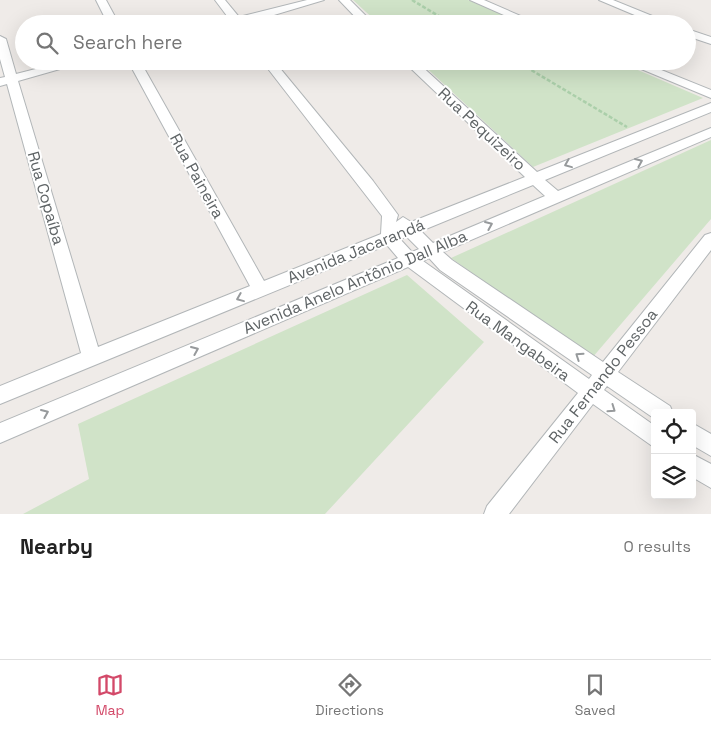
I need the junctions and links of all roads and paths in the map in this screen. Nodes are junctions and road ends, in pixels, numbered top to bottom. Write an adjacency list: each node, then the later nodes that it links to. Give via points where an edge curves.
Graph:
1 (101, 0): 8 (street)
2 (220, 0): 9 (street)
3 (319, 0): 10 (street)
4 (344, 0): 11 (street)
5 (412, 0): 12 (path)
6 (475, 0): 13 (street)
7 (604, 0): 14 (street)
8 (109, 15)
9 (229, 15)
10 (264, 15)
11 (360, 15)
12 (437, 15)
13 (512, 15)
14 (643, 15)
15 (696, 35): 17 (street)
16 (0, 39): 24 (street, Rua Copaíba)
17 (711, 41)
18 (48, 70): 24 (street)
19 (139, 70): 37 (street, Rua Paineira)
20 (275, 70): 31 (street)
21 (419, 70): 29 (street, Rua Pequizeiro)
22 (531, 70): 27 (path)
23 (651, 70): 25 (street)
24 (6, 81): 38 (street, Rua Copaíba)
25 (711, 94)
26 (711, 107): 29 (street, Avenida Jacarandá, one-way to 29)
27 (627, 127)
28 (711, 132): 30 (street, Avenida Anelo Antônio Dall Alba, one-way to 28)
29 (535, 178): 30 (street, Rua Pequizeiro); 32 (street, Avenida Jacarandá)
30 (555, 197): 35 (street, Avenida Anelo Antônio Dall Alba, one-way to 30)
31 (390, 215): 32 (street, Rua Mangabeira); 33 (street)
32 (409, 230): 33 (street, Avenida Jacarandá); 35 (street, Rua Mangabeira)
33 (389, 238): 36 (street, Rua Mangabeira); 37 (street, Avenida Jacarandá)
34 (711, 239): 39 (street, Rua Fernando Pessoa)
35 (430, 251): 36 (street, Avenida Anelo Antônio Dall Alba); 39 (street, Rua Mangabeira, one-way to 35)
36 (409, 259): 40 (street, Rua Mangabeira); 43 (street, Avenida Anelo Antônio Dall Alba, one-way to 36)
37 (260, 290): 38 (street, Avenida Jacarandá, one-way to 38)
38 (92, 358): 41 (street, Avenida Jacarandá)
39 (605, 374): 40 (street, Rua Fernando Pessoa); 42 (street, Rua Mangabeira)
40 (590, 393): 44 (street, Rua Mangabeira, one-way to 44); 49 (street, Rua Fernando Pessoa)
41 (0, 395)
42 (657, 409)
43 (0, 432)
44 (651, 435)
45 (696, 436): 46 (street)
46 (711, 446)
47 (696, 467): 48 (street)
48 (711, 478)
49 (495, 514)

